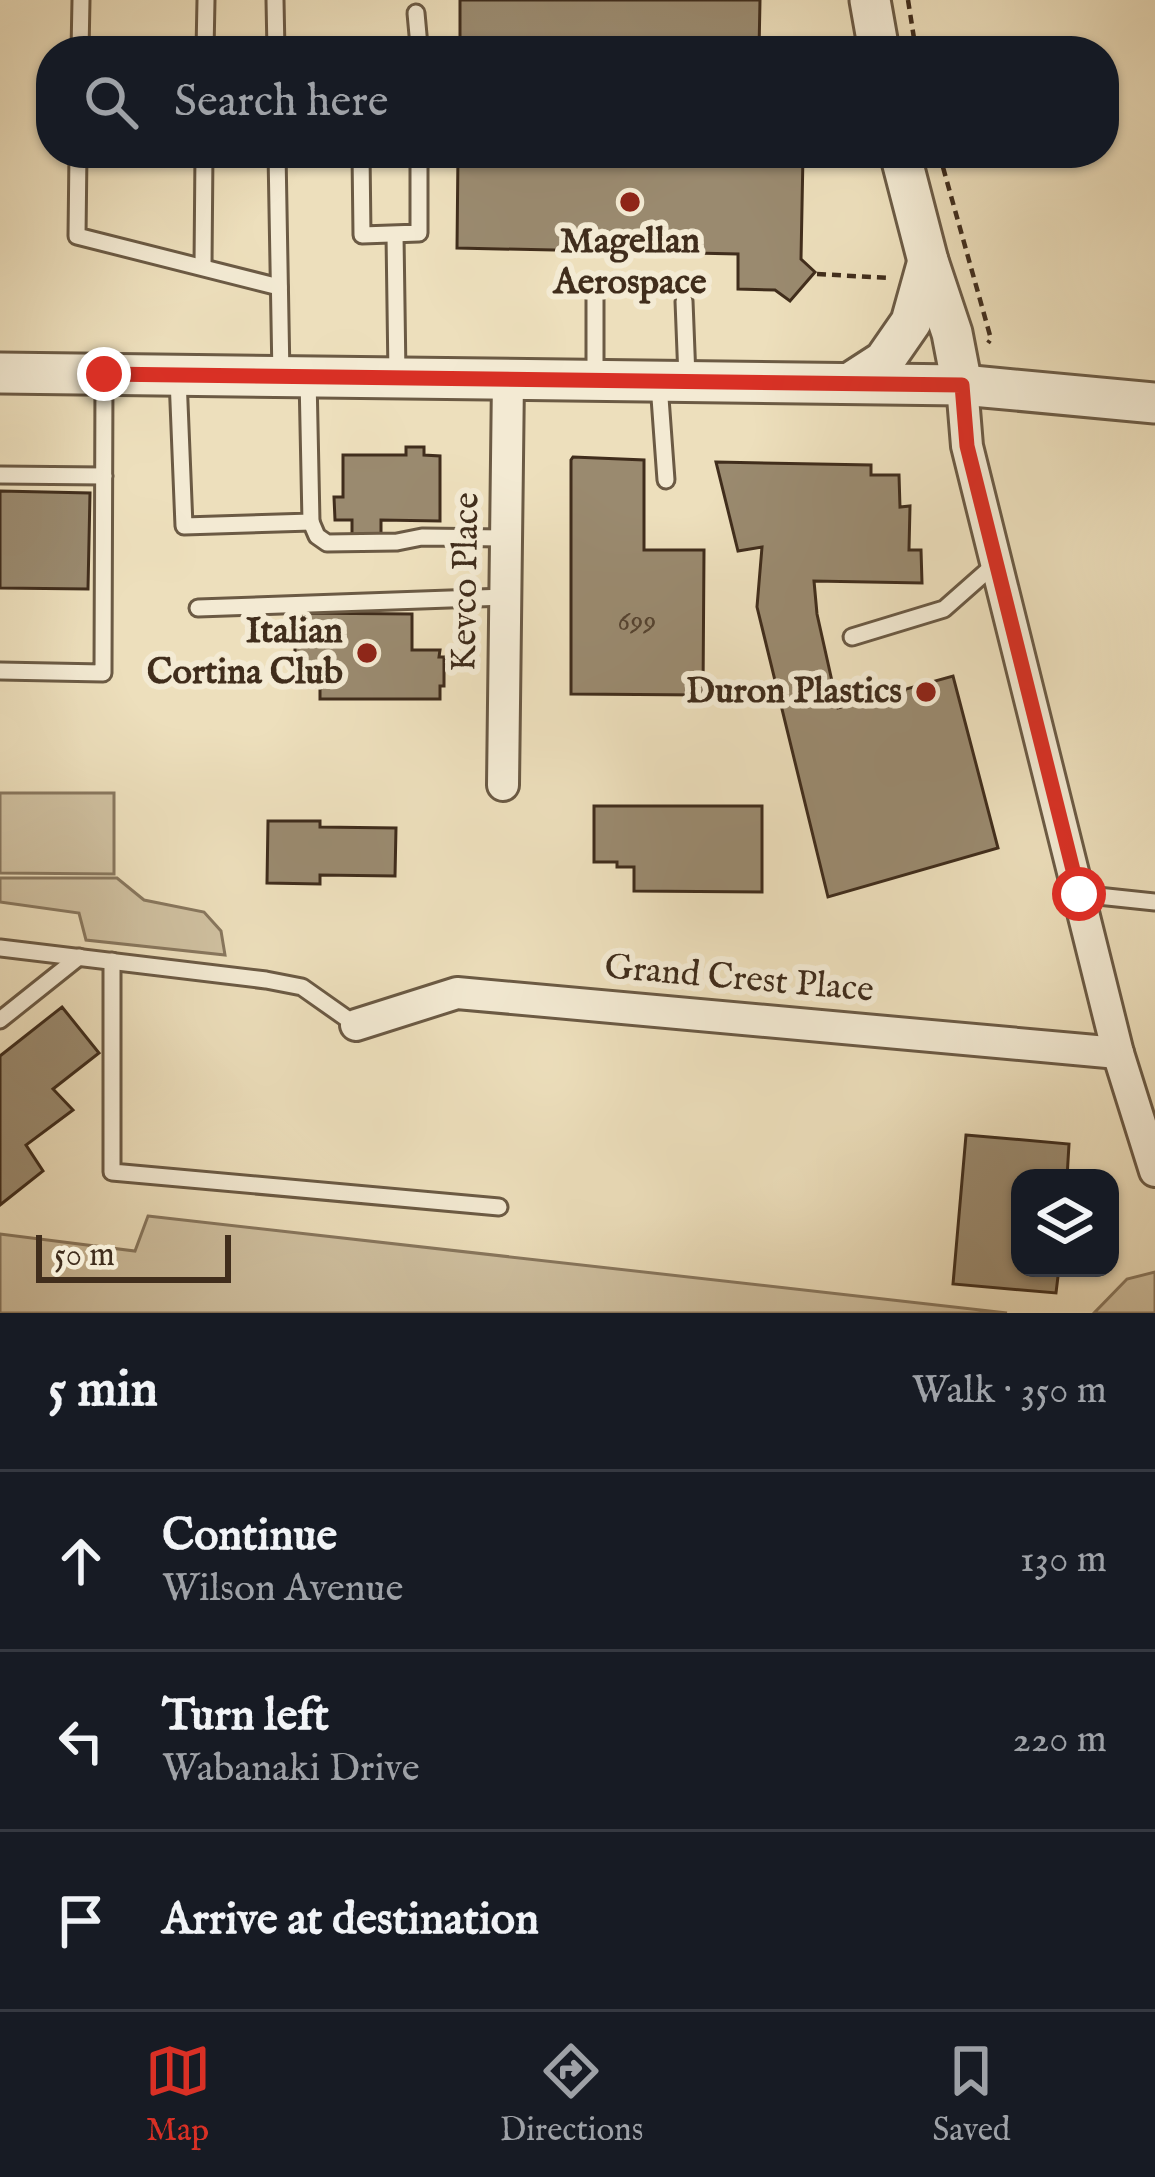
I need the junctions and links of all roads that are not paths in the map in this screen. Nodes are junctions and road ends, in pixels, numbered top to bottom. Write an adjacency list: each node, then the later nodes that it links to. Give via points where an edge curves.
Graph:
1 (81, 0): 6 (lane)
2 (206, 0): 7 (lane)
3 (275, 0): 8 (lane)
4 (870, 0): 10 (street)
5 (416, 13): 9 (lane)
6 (80, 36)
7 (205, 36)
8 (276, 36)
9 (418, 36)
10 (876, 36)
11 (78, 168): 19 (lane, via 77,236)
12 (204, 168): 19 (lane)
13 (277, 168): 20 (lane)
14 (362, 168): 17 (lane, via 362,236)
15 (419, 168): 17 (lane, via 419,233)
16 (904, 168): 18 (street)
17 (395, 235): 27 (lane)
18 (928, 261): 31 (street, via 911,322 884,361); 32 (street)
19 (203, 266): 20 (lane)
20 (279, 287): 26 (lane)
21 (595, 295): 29 (lane)
22 (684, 302): 30 (lane)
23 (0, 373): 24 (street)
24 (104, 374): 25 (street); 35 (lane)
25 (177, 375): 26 (street); 37 (lane, via 184,526)
26 (294, 376): 27 (street); 37 (lane)
27 (397, 378): 28 (street)
28 (508, 379): 29 (street); 38 (street, Kevco Place)
29 (595, 380): 30 (street)
30 (673, 381): 31 (street); 36 (lane)
31 (850, 383): 32 (street)
32 (962, 385): 33 (street); 39 (street, via 967,446)
33 (1155, 403)
34 (0, 475): 35 (lane)
35 (104, 476): 43 (lane, via 103,673)
36 (666, 480)
37 (311, 522): 38 (lane, via 327,543)
38 (505, 538): 40 (street, Kevco Place)
39 (996, 563): 42 (lane, via 944,609); 45 (street)
40 (505, 597): 41 (lane); 44 (street, Kevco Place)
41 (198, 608)
42 (852, 638)
43 (0, 671)
44 (503, 785)
45 (1079, 894): 46 (lane); 52 (street)
46 (1155, 902)
47 (0, 948): 48 (lane)
48 (79, 957): 49 (lane); 50 (lane)
49 (112, 961): 51 (lane, via 302,987); 54 (lane, via 112,1172)
50 (0, 1020)
51 (356, 1025): 52 (street, Grand Crest Place, via 457,993)
52 (1118, 1053): 53 (street)
53 (1155, 1171)
54 (499, 1207)

